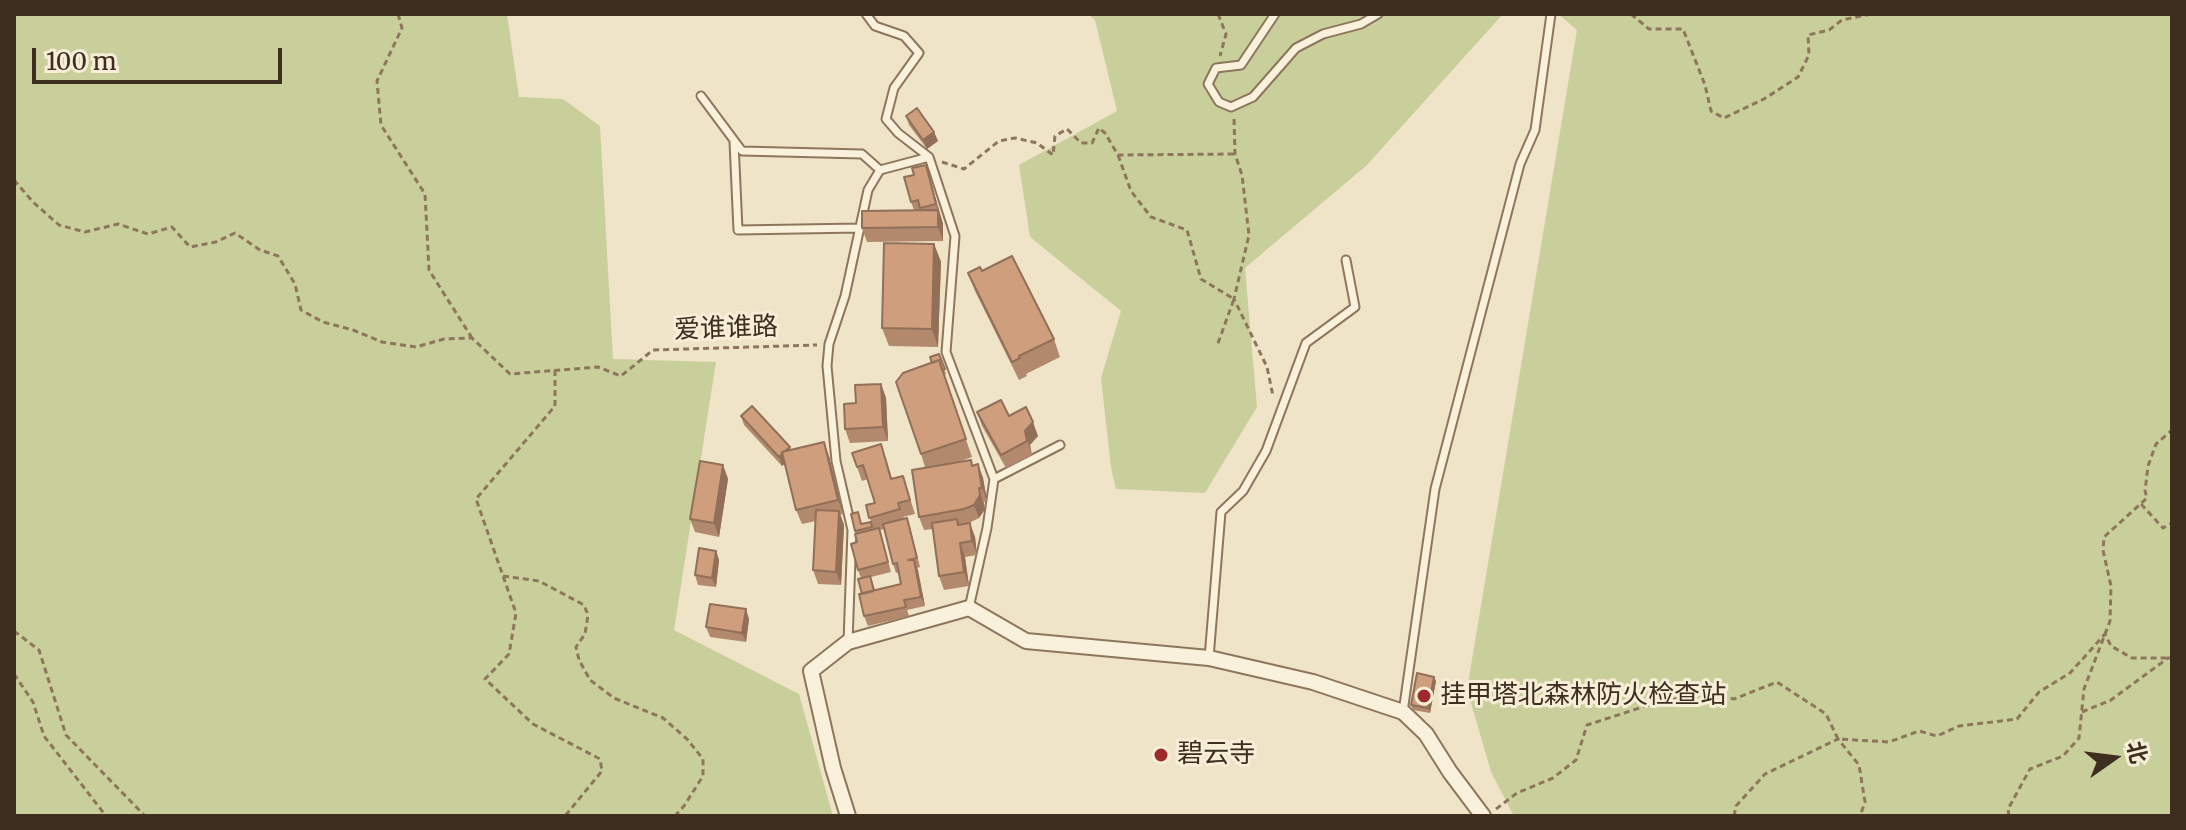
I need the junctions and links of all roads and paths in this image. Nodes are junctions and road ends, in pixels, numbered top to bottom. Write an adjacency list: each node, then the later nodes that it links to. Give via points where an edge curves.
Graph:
1 (398, 14): 21 (path, 爱谁谁路, via 402,28 377,81 381,125 425,194 429,270)
2 (866, 14): 15 (lane, via 875,26 904,36 919,53 894,88 886,119)
3 (1218, 14): 9 (path, via 1226,34)
4 (1275, 14): 9 (lane, via 1241,65)
5 (1378, 14): 11 (lane, via 1296,48 1253,97)
6 (1551, 14): 39 (lane, via 1535,130 1520,164 1435,489)
7 (1631, 14): 8 (path, via 1649,29 1683,29 1711,111 1724,118 1798,77 1809,55 1808,35)
8 (1871, 14)
9 (1216, 68): 11 (lane, via 1208,84 1219,102)
10 (701, 96): 12 (lane)
11 (1231, 107): 13 (path)
12 (734, 142): 16 (lane, via 742,151 862,154); 18 (lane, via 738,230)
13 (1235, 154): 14 (path); 20 (path, via 1249,235)
14 (1118, 155): 15 (path, via 1099,128 1092,143 1081,143 1067,129 1055,136 1053,155 1037,143 1015,138 999,141 964,169); 20 (path, via 1131,191 1151,217 1187,230 1201,279)
15 (929, 157): 16 (lane); 28 (lane, via 955,236 946,352)
16 (880, 170): 18 (lane, via 868,190)
17 (14, 180): 21 (path, via 59,225 85,232 118,224 148,234 172,227 190,247 235,233 278,256 295,284 301,310 323,322 416,347)
18 (859, 228): 22 (lane)
19 (1346, 260): 25 (lane, via 1355,307 1306,343)
20 (1234, 299): 23 (path); 25 (path, via 1267,367)
21 (472, 338): 24 (path, 爱谁谁路, via 510,374)
22 (829, 344): 24 (path, 爱谁谁路, via 653,350 621,376 598,367); 35 (lane, via 836,461 852,530)
23 (1217, 346)
24 (555, 370): 31 (path, via 555,406 476,499)
25 (1278, 416): 36 (lane, via 1243,491 1221,512)
26 (2172, 430): 29 (path, via 2156,444 2148,466 2147,498)
27 (1060, 445): 28 (lane)
28 (994, 479): 32 (lane)
29 (2141, 504): 30 (path, via 2163,528); 34 (path, via 2104,537 2111,586)
30 (2172, 523)
31 (503, 576): 44 (path, via 516,613 514,627 509,654 485,679 533,724 600,759 602,771); 45 (path, via 539,581 584,605 585,634 576,647 590,680 614,698 663,718 703,759 703,776)
32 (969, 608): 35 (street); 36 (street, via 1026,641)
33 (14, 631): 43 (path, via 39,650 66,735)
34 (2105, 634): 37 (path, via 2111,646 2132,658); 40 (path, via 2084,689); 41 (path, via 2070,673 2039,692 2017,719 1959,726 1937,736 1919,731 1889,742)
35 (848, 642): 46 (street, via 811,671)
36 (1209, 658): 39 (street, via 1313,682)
37 (2170, 658): 40 (path, via 2111,700)
38 (14, 674): 42 (path, via 33,702 44,736)
39 (1403, 712): 47 (street, via 1426,734)
40 (2082, 712): 50 (path, via 2079,738 2063,756 2030,769)
41 (1838, 739): 47 (path, via 1826,714 1777,682 1734,699 1705,693 1655,703 1587,725 1576,760); 48 (path, via 1765,774 1736,806); 49 (path, via 1859,765 1865,802)
42 (106, 816)
43 (145, 816)
44 (565, 816)
45 (675, 816)
46 (848, 816)
47 (1485, 816)
48 (1734, 816)
49 (1860, 816)
50 (2009, 816)

